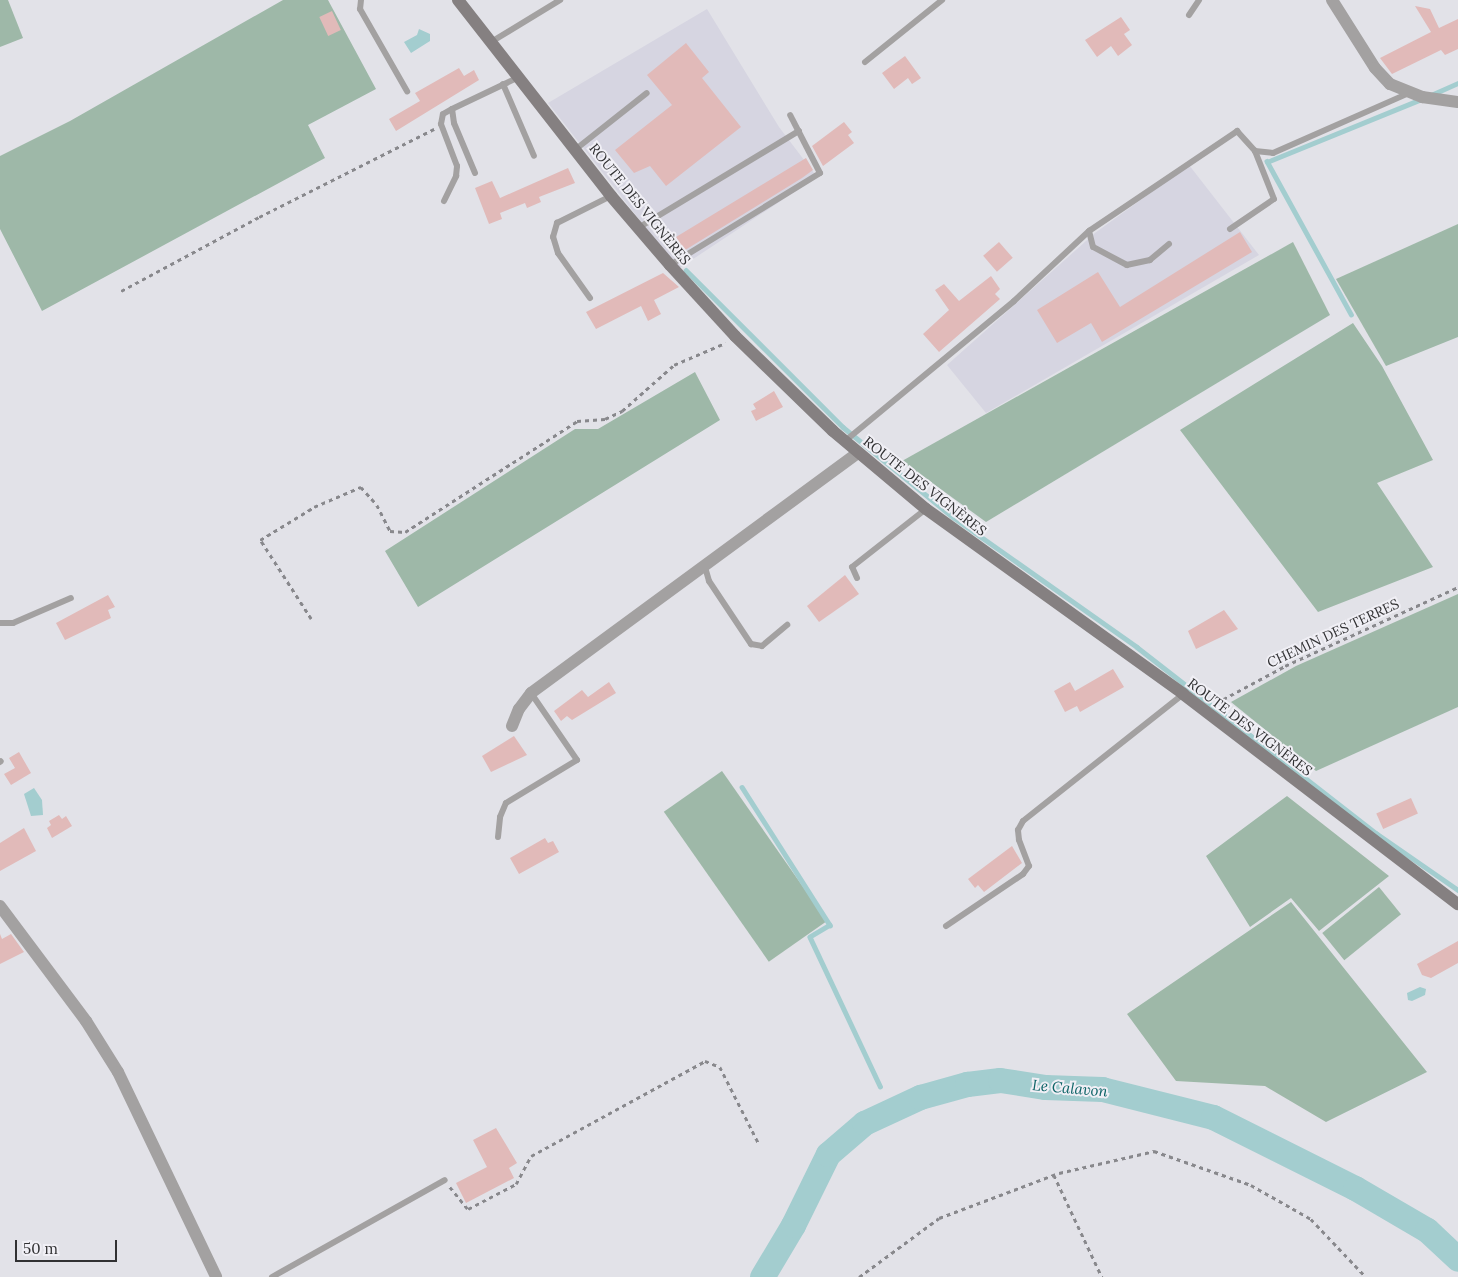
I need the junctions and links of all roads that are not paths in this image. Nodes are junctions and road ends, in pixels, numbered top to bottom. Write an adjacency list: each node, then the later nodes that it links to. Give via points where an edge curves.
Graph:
1 (361, 0): 12 (lane, via 360,9)
2 (458, 0): 8 (street, ROUTE DES VIGNÈRES)
3 (560, 0): 8 (lane)
4 (942, 0): 9 (lane)
5 (1199, 0): 7 (lane)
6 (1332, 0): 13 (street, via 1375,68 1390,84)
7 (1189, 15)
8 (491, 42): 10 (street, ROUTE DES VIGNÈRES)
9 (865, 62)
10 (519, 76): 11 (lane); 19 (street, ROUTE DES VIGNÈRES)
11 (503, 84): 16 (lane); 21 (lane)
12 (407, 91)
13 (1409, 93): 15 (street); 20 (lane, via 1273,153)
14 (647, 94): 19 (lane)
15 (1458, 102)
16 (452, 109): 22 (lane, via 454,123); 24 (lane, via 443,114 441,124 457,166 456,176)
17 (790, 115): 18 (lane)
18 (798, 131): 25 (lane); 29 (lane, via 820,172)
19 (576, 149): 23 (street, ROUTE DES VIGNÈRES)
20 (1254, 151): 26 (lane, via 1274,199); 27 (lane, via 1237,131 1224,137)
21 (534, 156)
22 (475, 173)
23 (611, 196): 25 (street, ROUTE DES VIGNÈRES); 30 (lane, via 557,223 553,237 558,253)
24 (444, 201)
25 (638, 228): 29 (street, ROUTE DES VIGNÈRES)
26 (1230, 229)
27 (1089, 231): 28 (lane, via 1092,247 1126,265 1150,260); 31 (lane, via 1014,301)
28 (1169, 244)
29 (670, 265): 31 (street, ROUTE DES VIGNÈRES, via 735,336)
30 (590, 298)
31 (845, 441): 32 (street, ROUTE DES VIGNÈRES)
32 (858, 452): 33 (street, ROUTE DES VIGNÈRES); 34 (street)
33 (926, 509): 35 (lane, via 856,563 852,567); 40 (street, ROUTE DES VIGNÈRES)
34 (705, 567): 38 (lane, via 709,582 751,644 762,646); 39 (street)
35 (856, 578)
36 (72, 598): 37 (lane, via 13,623)
37 (0, 623)
38 (787, 625)
39 (531, 693): 41 (street); 42 (lane, via 577,760 506,803 500,817)
40 (1183, 694): 43 (street, ROUTE DES VIGNÈRES); 45 (lane, via 1023,821 1018,830 1019,840 1030,866 1024,874)
41 (512, 726)
42 (498, 837)
43 (1458, 904)
44 (0, 906): 47 (street, via 86,1021 118,1072)
45 (946, 926)
46 (445, 1180): 48 (lane)
47 (216, 1277)
48 (272, 1277)

